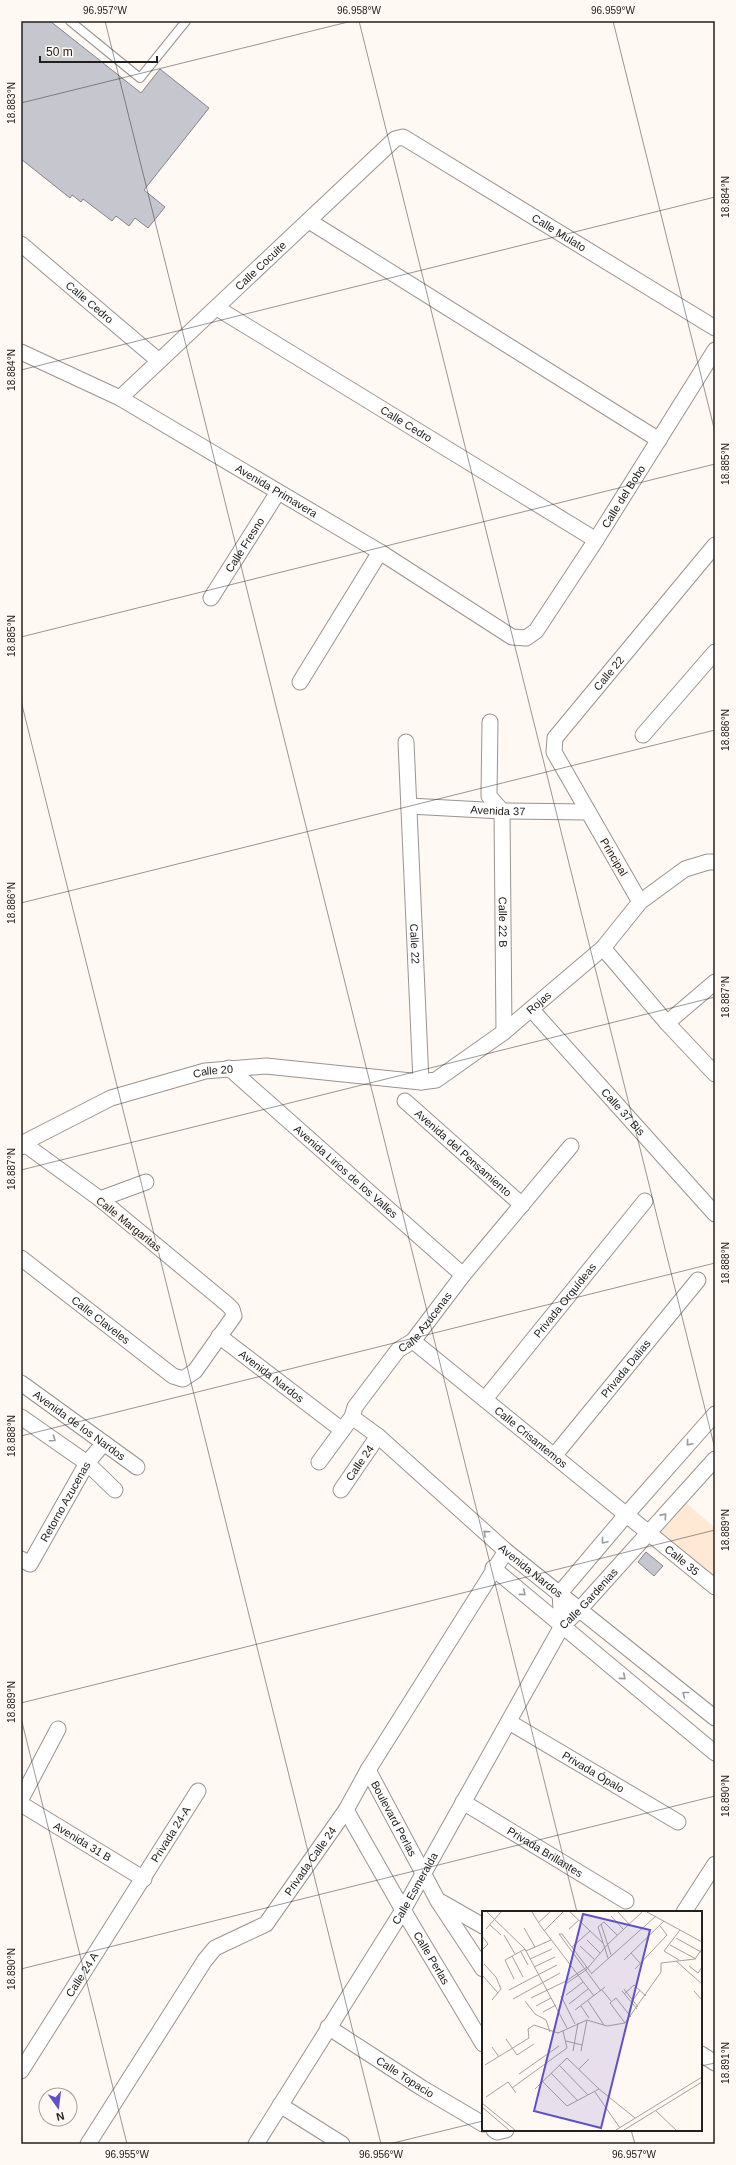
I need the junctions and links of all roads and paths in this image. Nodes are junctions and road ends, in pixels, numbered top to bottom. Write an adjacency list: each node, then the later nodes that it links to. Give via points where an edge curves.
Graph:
1 (70, 21): 2 (lane, via 140,78)
2 (186, 21)
3 (403, 137): 4 (street, Calle Cocuite, via 396,139); 7 (street, Calle Mulato)
4 (309, 221): 6 (street, Calle Cocuite); 12 (street)
5 (21, 244): 10 (street, Calle Cedro)
6 (217, 308): 10 (street, Calle Cocuite); 14 (street, Calle Cedro)
7 (715, 328)
8 (715, 350): 12 (street, Calle del Bobo)
9 (21, 352): 11 (street, Avenida Primavera)
10 (159, 360): 11 (street, Calle Cocuite)
11 (120, 398): 13 (street, Avenida Primavera)
12 (659, 440): 14 (street, Calle del Bobo)
13 (278, 492): 16 (street, Avenida Primavera); 17 (street, Calle Fresno)
14 (596, 540): 18 (street, Calle del Bobo, via 536,631)
15 (715, 546): 26 (street, Calle 22, via 555,738 554,752)
16 (380, 552): 18 (street, Avenida Primavera, via 512,637); 20 (street)
17 (211, 598)
18 (526, 638)
19 (715, 652): 22 (street)
20 (300, 682)
21 (490, 722): 25 (street, via 489,796)
22 (643, 735)
23 (406, 742): 24 (street)
24 (409, 806): 25 (street, Avenida 37); 36 (street, Calle 22)
25 (502, 811): 26 (street, Avenida 37); 33 (street, Calle 22 B)
26 (587, 812): 28 (street, Principal)
27 (715, 862): 28 (street, via 685,869)
28 (640, 902): 29 (street, Rojas)
29 (603, 948): 31 (street, Rojas); 32 (street)
30 (715, 982): 32 (street)
31 (531, 1009): 33 (street, Rojas); 44 (street, Calle 37 Bis)
32 (667, 1023): 35 (street)
33 (504, 1032): 36 (street, Rojas, via 436,1080)
34 (229, 1068): 36 (street, Calle 20, via 266,1066); 38 (street, Calle 20, via 205,1071 111,1098); 46 (street, Avenida Lirios de los Valles)
35 (715, 1074)
36 (420, 1082)
37 (405, 1101): 43 (street, Avenida del Pensamiento)
38 (22, 1145): 41 (street, Calle Margaritas)
39 (571, 1146): 43 (street, Calle Azucenas)
40 (146, 1182): 41 (street)
41 (100, 1199): 48 (street, Calle Margaritas, via 232,1309 234,1316)
42 (645, 1201): 51 (street, Privada Orquídeas)
43 (522, 1205): 46 (street, Calle Azucenas)
44 (715, 1214)
45 (21, 1258): 48 (street, Calle Claveles, via 173,1376 183,1379 195,1371)
46 (463, 1275): 49 (street, Calle Azucenas)
47 (698, 1280): 58 (street, Privada Dalias)
48 (219, 1336): 55 (street, Avenida Nardos)
49 (413, 1341): 51 (street, Calle Crisantemos); 54 (street, Calle Azucenas, via 398,1350 355,1407)
50 (21, 1383): 57 (street, Avenida de los Nardos)
51 (485, 1399): 58 (street, Calle Crisantemos)
52 (715, 1414): 65 (street, Calle Gardenias, one-way to 65)
53 (21, 1417): 61 (street, one-way to 61)
54 (352, 1417): 55 (street, Calle Azucenas); 56 (street, Avenida Nardos)
55 (342, 1430): 60 (street, Calle Azucenas)
56 (378, 1436): 64 (street, Calle 24); 67 (street, Avenida Nardos, one-way to 56)
57 (104, 1443): 61 (street, Retorno Azucenas); 62 (street, Avenida de los Nardos)
58 (554, 1456): 65 (street, Calle Crisantemos)
59 (715, 1459): 66 (street, Calle Gardenias, one-way to 59)
60 (319, 1462)
61 (87, 1463): 63 (street); 68 (street, Retorno Azucenas)
62 (137, 1468)
63 (115, 1490)
64 (341, 1490)
65 (626, 1515): 66 (street, Calle Crisantemos); 71 (street, Calle Gardenias, one-way to 71)
66 (649, 1533): 70 (street, Calle 35); 72 (street, Calle Gardenias)
67 (506, 1551): 69 (street, Privada Calle 24); 71 (street, Avenida Nardos)
68 (26, 1561)
69 (494, 1568): 73 (street, Avenida Nardos, one-way to 73); 78 (street, Privada Calle 24)
70 (715, 1587)
71 (560, 1593): 72 (street, Avenida Nardos); 73 (street, Calle Gardenias)
72 (580, 1609): 73 (street, Calle Gardenias); 74 (street, Avenida Nardos, one-way to 72)
73 (562, 1626): 75 (street, Calle Esmeralda); 77 (street, Avenida Nardos, one-way to 77)
74 (715, 1718)
75 (509, 1722): 81 (street, Calle Esmeralda); 84 (street, Privada Ópalo)
76 (58, 1729): 80 (street)
77 (715, 1753)
78 (368, 1770): 83 (street, Privada Calle 24); 86 (street, Boulevard Perlas)
79 (198, 1791): 87 (street, Privada 24-A)
80 (21, 1799)
81 (463, 1802): 86 (street, Calle Esmeralda); 89 (street, Privada Brillantes)
82 (21, 1804): 87 (street, Avenida 31 B)
83 (346, 1810): 90 (street, Calle Perlas); 101 (street, Privada Calle 24, via 266,1924 215,1948 205,1960)
84 (678, 1822)
85 (715, 1864): 91 (street)
86 (424, 1874): 88 (street, Boulevard Perlas); 90 (street, Calle Esmeralda)
87 (144, 1879): 98 (street, Calle 24 A)
88 (438, 1901): 92 (street); 93 (street, Boulevard Perlas)
89 (626, 1901)
90 (403, 1910): 94 (street, Calle Esmeralda); 95 (street, Calle Perlas)
91 (685, 1911)
92 (482, 1925)
93 (482, 1967)
94 (328, 2028): 99 (street, Calle Esmeralda); 100 (street, Calle Topacio)
95 (482, 2042)
96 (702, 2055): 97 (street)
97 (715, 2063)
98 (21, 2071)
99 (280, 2105): 102 (street, Calle Esmeralda); 103 (street)
100 (482, 2123)
101 (88, 2144)
102 (256, 2144)
103 (342, 2144)

